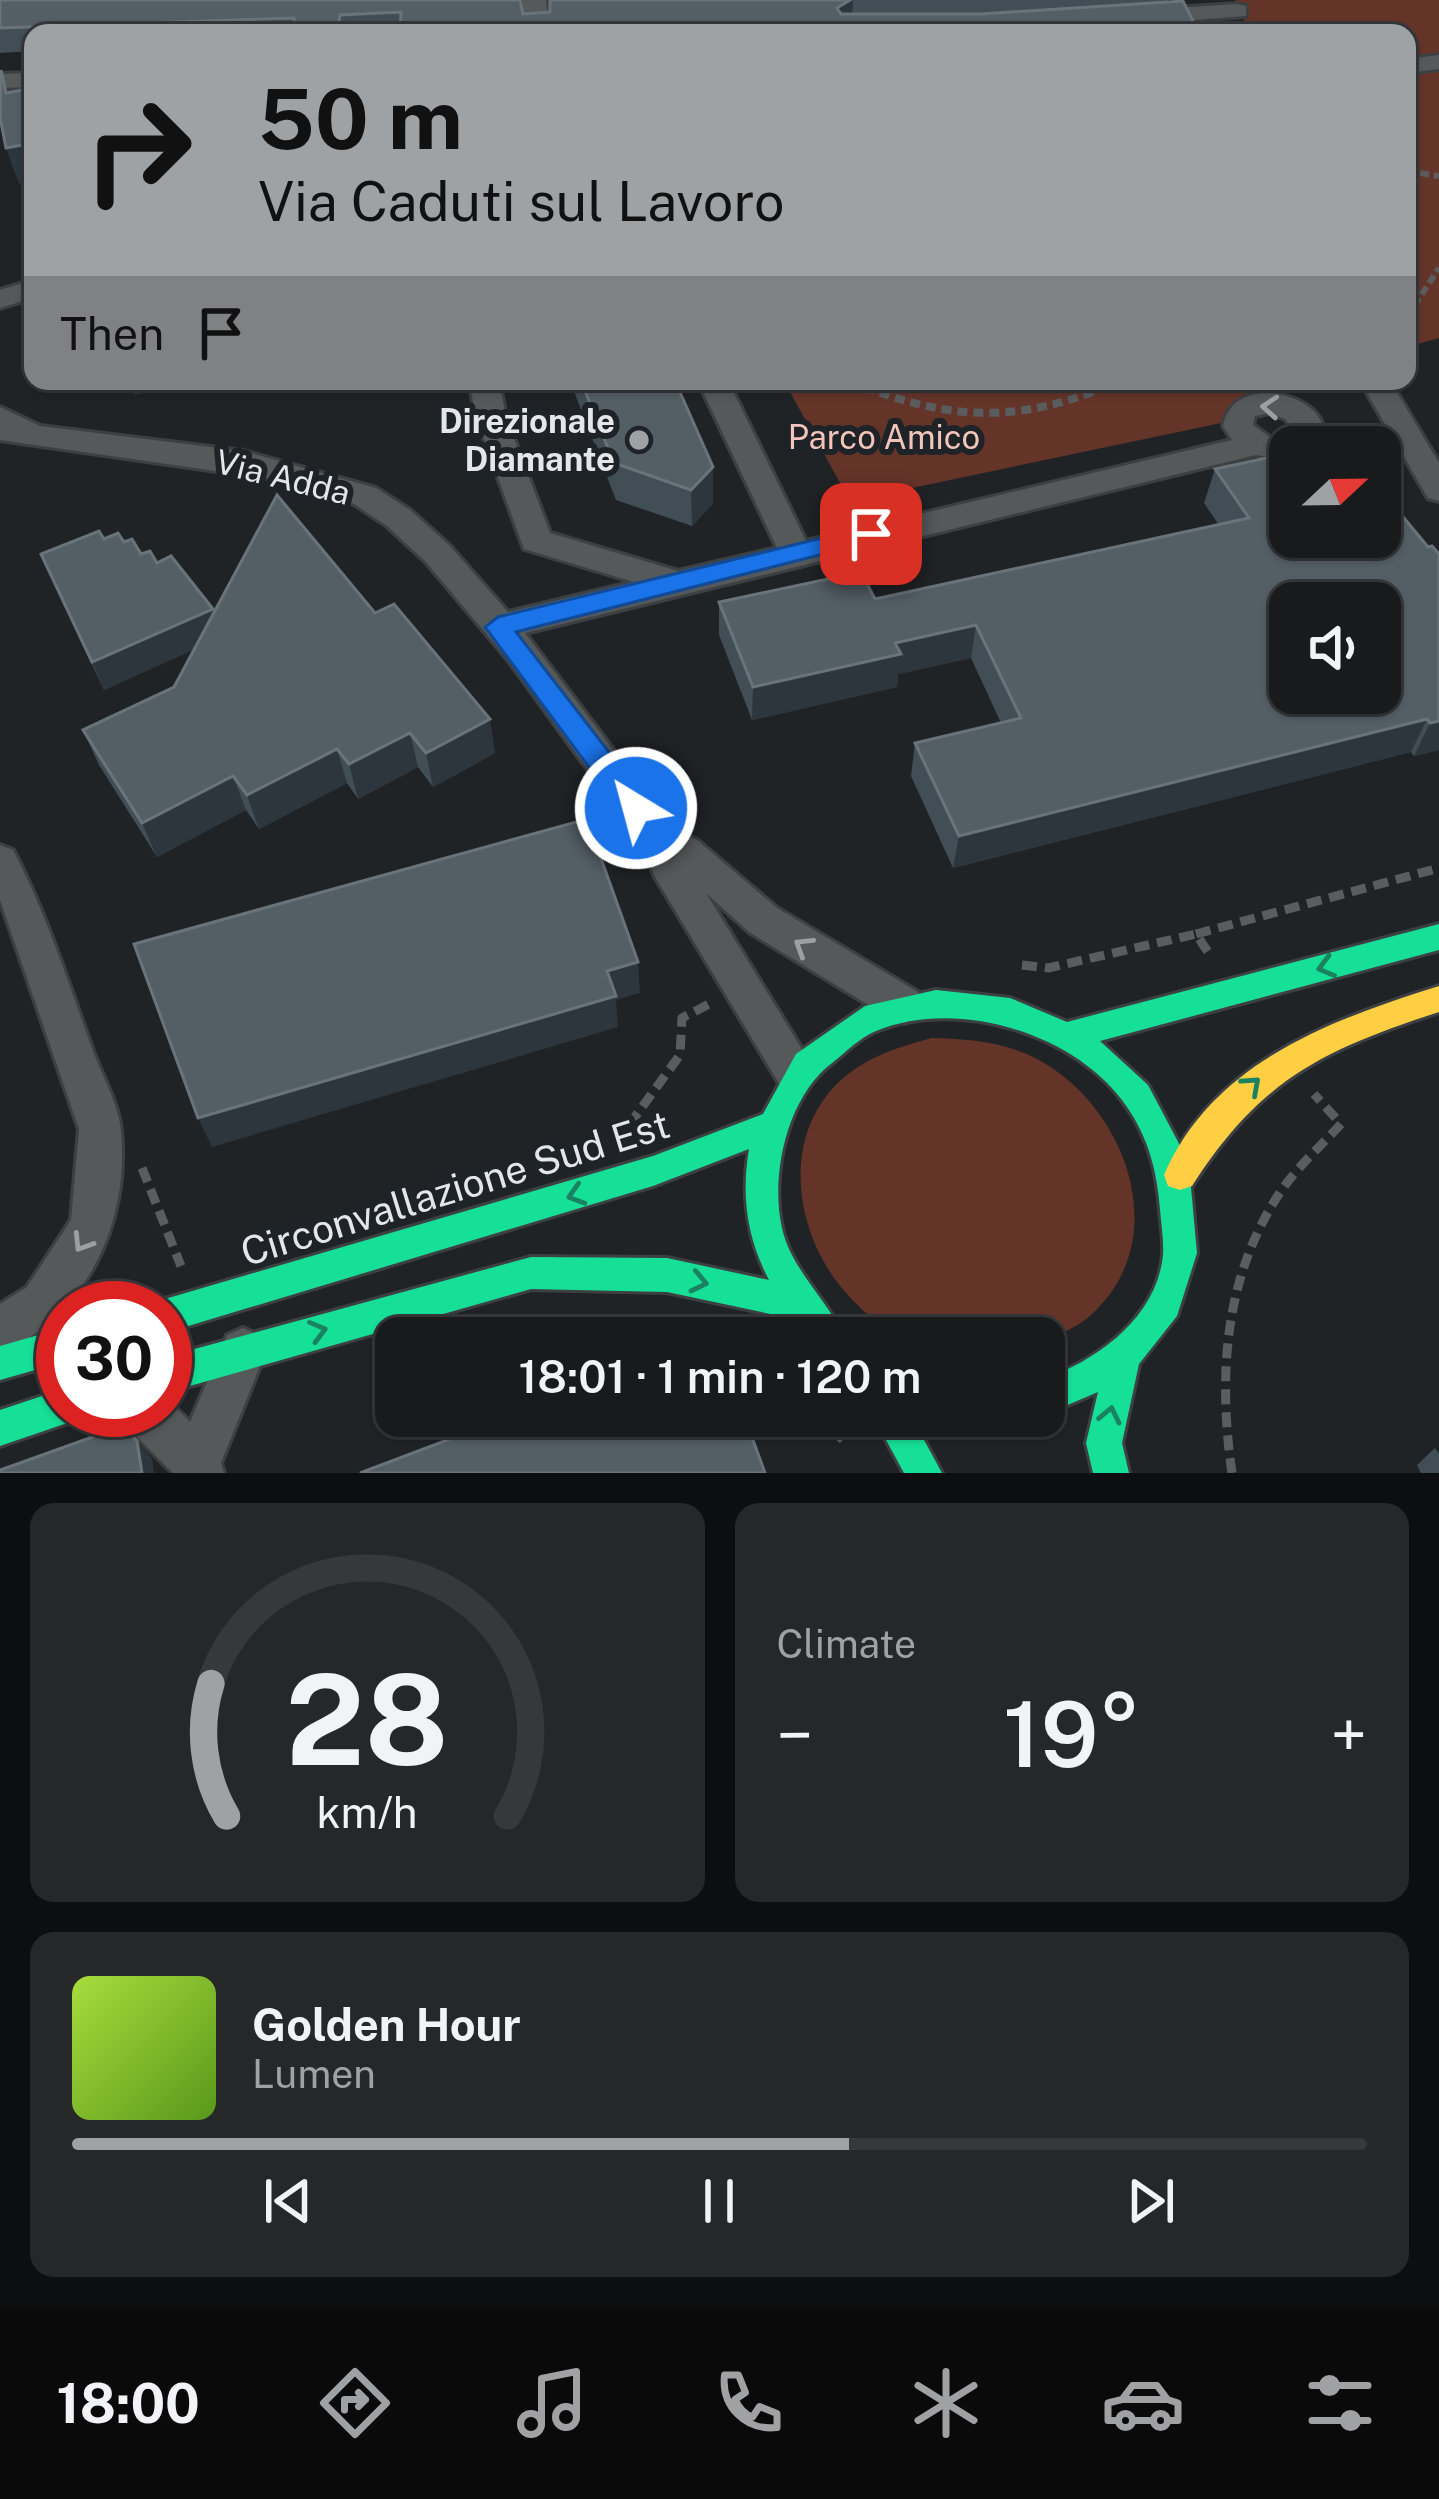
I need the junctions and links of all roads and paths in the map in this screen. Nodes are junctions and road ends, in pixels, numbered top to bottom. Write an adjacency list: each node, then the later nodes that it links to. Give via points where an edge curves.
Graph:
1 (1236, 5): 2 (street)
2 (1125, 18)
3 (1439, 268): 4 (path)
4 (1416, 303)
5 (486, 390): 15 (street, via 536,541)
6 (717, 390): 14 (street)
7 (872, 390): 8 (path, via 927,412 998,418)
8 (1102, 390)
9 (1380, 390): 13 (street)
10 (0, 417): 11 (street, Via Adda)
11 (16, 432): 16 (street, Via Adda, via 268,467 368,497 427,544)
12 (1269, 450): 14 (street)
13 (1439, 490)
14 (795, 552): 15 (street)
15 (674, 582): 16 (street)
16 (498, 627): 17 (street, Via Adda)
17 (661, 842): 24 (street, Via Adda, one-way to 17, via 764,920 684,851); 26 (street, Via Adda)
18 (0, 861): 20 (street)
19 (1439, 868): 21 (path)
20 (10, 903): 36 (street, one-way to 36, via 100,1130 93,1226 43,1303)
21 (1196, 934)
22 (1434, 934): 25 (main road, one-way to 25)
23 (1439, 999): 31 (main road, one-way to 23, via 1203,1129 1282,1058)
24 (904, 1005): 25 (main road, via 990,1004); 26 (main road, via 844,1029)
25 (1073, 1034): 31 (main road, via 1141,1094)
26 (795, 1072): 28 (main road)
27 (633, 1122): 29 (path)
28 (765, 1129): 33 (main road, via 760,1216); 34 (main road, Circonvallazione Sud Est, one-way to 34, via 653,1171)
29 (617, 1132)
30 (140, 1164): 32 (path)
31 (1180, 1175): 39 (main road, via 1185,1225 1177,1274 1156,1320)
32 (184, 1272)
33 (796, 1303): 35 (main road); 37 (main road, one-way to 33, via 531,1273 667,1275)
34 (192, 1308)
35 (808, 1317)
36 (0, 1330)
37 (243, 1351): 41 (main road); 47 (street)
38 (36, 1353): 40 (main road)
39 (1123, 1358): 42 (main road); 49 (main road, one-way to 39, via 1104,1442)
40 (0, 1363)
41 (192, 1367)
42 (1065, 1389)
43 (36, 1416): 44 (main road)
44 (0, 1428)
45 (170, 1437): 47 (street)
46 (904, 1437): 48 (main road)
47 (199, 1468)
48 (925, 1473)
49 (1111, 1473)

